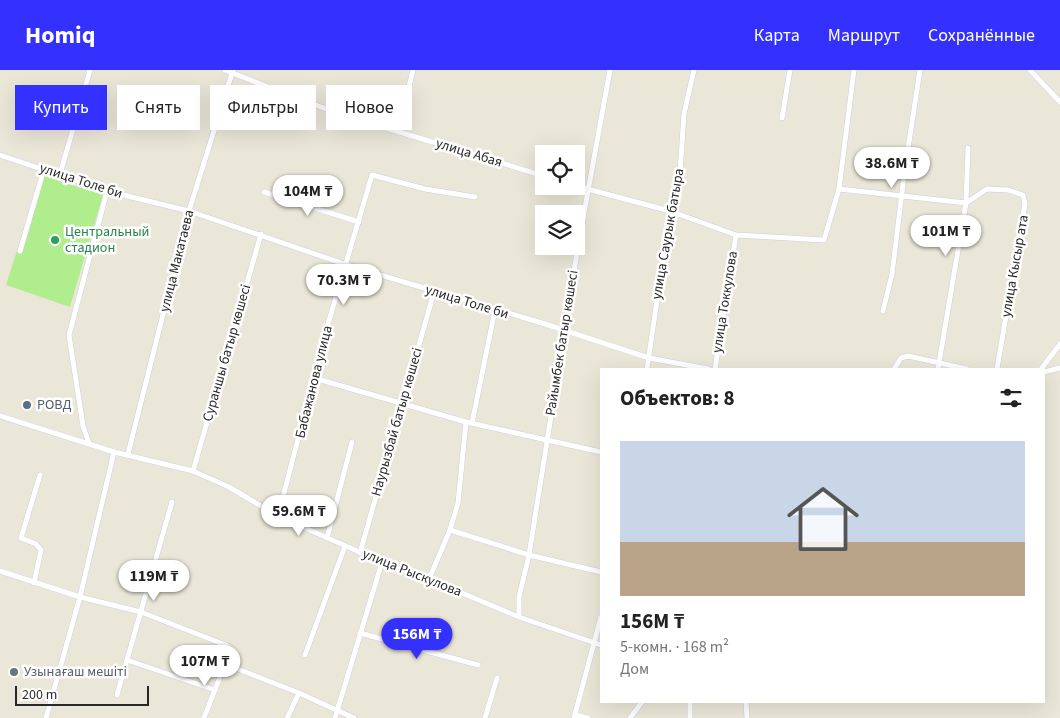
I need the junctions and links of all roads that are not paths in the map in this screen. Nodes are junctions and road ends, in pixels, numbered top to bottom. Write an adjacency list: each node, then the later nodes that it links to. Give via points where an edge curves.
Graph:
1 (90, 70): 18 (street)
2 (225, 70): 10 (street, улица Абая)
3 (413, 70): 13 (street)
4 (610, 70): 20 (street, Райымбек батыр көшесі)
5 (694, 70): 28 (street, улица Саурык батыра, via 684,114 679,188)
6 (790, 70): 12 (street)
7 (854, 70): 21 (street)
8 (920, 70): 24 (street)
9 (1030, 70): 11 (street)
10 (232, 71): 13 (street, улица Абая, via 301,100); 27 (street, улица Макатаева)
11 (1060, 102)
12 (782, 118)
13 (398, 131): 17 (street, улица Абая)
14 (968, 148): 26 (street)
15 (0, 155): 16 (street, улица Толе би)
16 (44, 169): 18 (street, улица Толе би); 32 (street)
17 (535, 173)
18 (60, 174): 22 (street, улица Толе би)
19 (585, 188): 20 (street)
20 (589, 189): 28 (street); 37 (street, Райымбек батыр көшесі)
21 (839, 189): 24 (street); 31 (street, via 824,240)
22 (107, 191): 27 (street, улица Толе би); 56 (street, via 69,334 83,426)
23 (264, 192): 29 (street)
24 (902, 196): 26 (street); 36 (street, via 892,274)
25 (475, 198): 29 (street, Бабажанова улица, via 372,175)
26 (966, 203): 40 (street); 46 (street, улица Кысыр ата, via 987,189 1023,195 1026,204)
27 (189, 210): 30 (street, улица Толе би); 59 (street, улица Макатаева)
28 (670, 211): 31 (street); 39 (street, улица Саурык батыра)
29 (359, 222): 33 (street, Бабажанова улица)
30 (261, 234): 33 (street, улица Толе би); 60 (street, Сураншы батыр көшесі)
31 (736, 235): 43 (street, улица Токкулова)
32 (20, 252)
33 (347, 265): 34 (street, улица Толе би); 50 (street, Бабажанова улица)
34 (434, 292): 35 (street, улица Толе би); 51 (street, Наурызбай батыр көшесі)
35 (495, 310): 37 (street, улица Толе би); 53 (street)
36 (883, 311)
37 (564, 331): 39 (street, улица Толе би); 54 (street, Райымбек батыр көшесі)
38 (1060, 344): 47 (street)
39 (648, 358): 41 (street, улица Саурык батыра); 42 (street, улица Толе би)
40 (938, 366): 44 (street, via 904,356); 45 (street)
41 (647, 368)
42 (703, 368)
43 (714, 368)
44 (895, 368)
45 (957, 368)
46 (997, 368)
47 (1042, 368)
48 (1060, 368): 49 (street)
49 (1045, 372)
50 (314, 378): 51 (street); 63 (street, Бабажанова улица)
51 (403, 403): 53 (street); 67 (street, Наурызбай батыр көшесі)
52 (0, 416): 56 (street, улица Рыскулова)
53 (469, 422): 54 (street); 64 (street, via 458,503)
54 (546, 439): 58 (street); 68 (street, Райымбек батыр көшесі)
55 (352, 442): 65 (street)
56 (89, 443): 57 (street, улица Рыскулова)
57 (114, 452): 59 (street, улица Рыскулова); 74 (street)
58 (600, 452)
59 (128, 454): 60 (street, улица Рыскулова)
60 (193, 471): 63 (street, улица Рыскулова, via 229,487)
61 (40, 475): 73 (street, via 21,538 36,544 41,550)
62 (172, 502): 75 (street)
63 (278, 516): 65 (street, улица Рыскулова)
64 (450, 530): 68 (street); 72 (street)
65 (327, 538): 66 (street, улица Рыскулова)
66 (345, 546): 67 (street, улица Рыскулова); 81 (street)
67 (360, 553): 69 (street, улица Рыскулова)
68 (529, 555): 71 (street); 76 (street, Райымбек батыр көшесі, via 519,597)
69 (382, 562): 72 (street, улица Рыскулова); 78 (street)
70 (0, 571): 73 (street)
71 (600, 572)
72 (429, 579): 76 (street, улица Рыскулова)
73 (34, 583): 74 (street)
74 (80, 597): 75 (street); 94 (street)
75 (141, 612): 82 (street); 83 (street, via 228,646)
76 (519, 617): 79 (street, улица Рыскулова)
77 (600, 622): 79 (street)
78 (360, 634): 84 (street); 92 (street)
79 (595, 644): 80 (street, улица Рыскулова); 93 (street)
80 (600, 645)
81 (305, 656)
82 (127, 660): 86 (street); 88 (street)
83 (225, 664): 86 (street); 87 (street)
84 (478, 666)
85 (497, 678): 99 (street)
86 (215, 690): 95 (street)
87 (299, 693): 92 (street); 96 (street)
88 (117, 695)
89 (641, 703): 101 (street)
90 (690, 703): 102 (street)
91 (746, 703): 103 (street)
92 (337, 710): 97 (street); 98 (street)
93 (575, 717): 100 (street)
94 (46, 718)
95 (204, 718)
96 (287, 718)
97 (335, 718)
98 (354, 718)
99 (485, 718)
100 (588, 718)
101 (630, 718)
102 (690, 718)
103 (747, 718)

